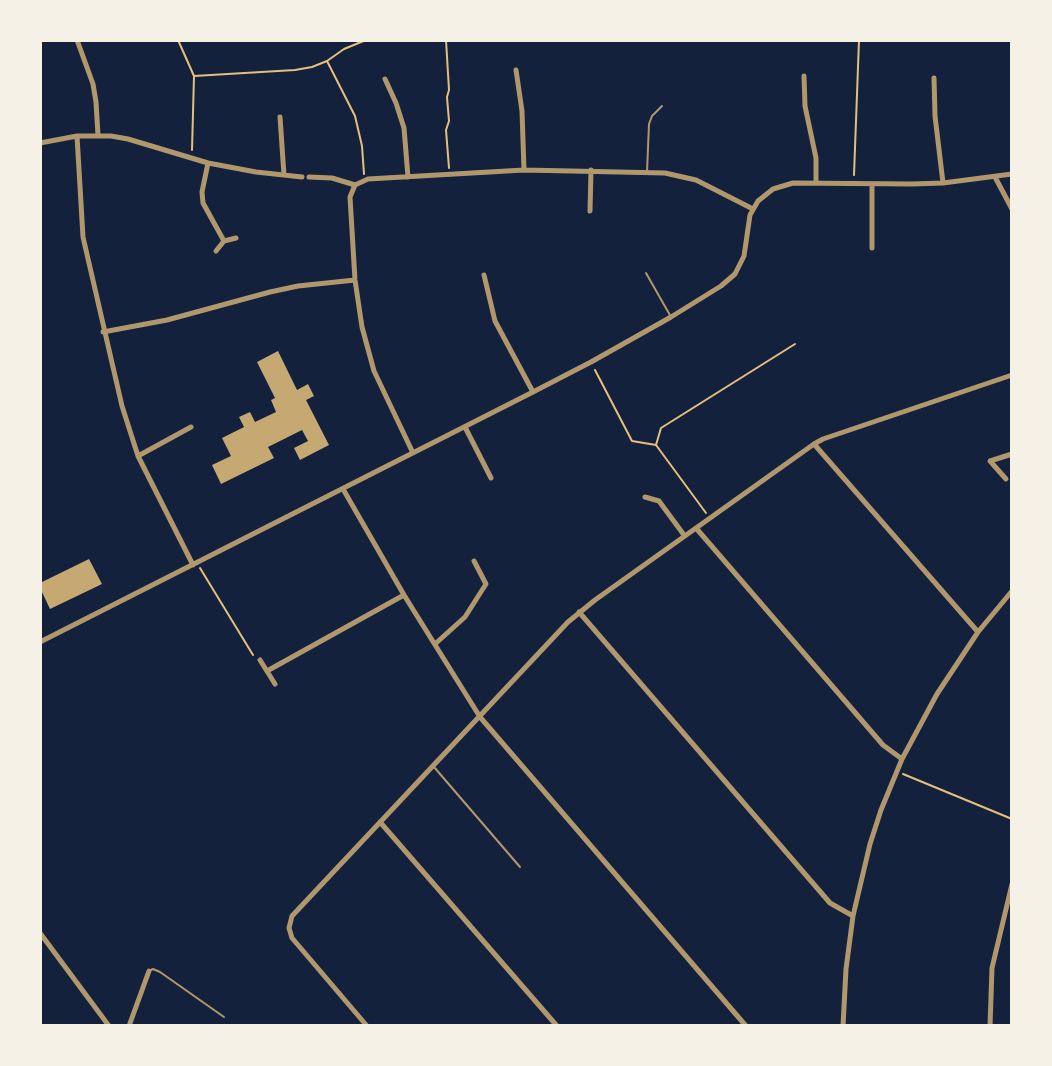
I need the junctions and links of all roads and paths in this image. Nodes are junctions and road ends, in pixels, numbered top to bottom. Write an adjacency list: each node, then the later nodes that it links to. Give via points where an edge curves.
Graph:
1 (76, 40): 14 (street, via 93,84)
2 (178, 40): 8 (path)
3 (366, 40): 6 (path)
4 (446, 40): 22 (path)
5 (860, 40): 32 (path)
6 (327, 61): 8 (path, via 295,70); 29 (path, via 355,116)
7 (516, 70): 19 (street)
8 (194, 76): 17 (path)
9 (804, 76): 30 (street)
10 (934, 78): 31 (street)
11 (385, 79): 27 (street, via 404,128)
12 (662, 106): 21 (lane, via 649,124)
13 (280, 117): 24 (street)
14 (98, 135): 15 (street); 17 (street, via 128,139)
15 (77, 136): 16 (street); 46 (street, via 83,237)
16 (40, 143)
17 (192, 159): 18 (street)
18 (208, 163): 24 (street); 39 (street, via 203,203)
19 (524, 170): 20 (street); 22 (street)
20 (591, 170): 21 (street); 37 (street)
21 (647, 172): 35 (street, via 696,180)
22 (449, 173): 27 (street)
23 (1011, 174): 28 (street)
24 (284, 175): 25 (street)
25 (302, 177)
26 (309, 177): 34 (street)
27 (408, 177): 29 (street)
28 (995, 177): 31 (street); 36 (street)
29 (365, 180): 34 (street)
30 (816, 183): 32 (street); 35 (street, via 783,185 765,195)
31 (943, 183): 33 (street)
32 (854, 184): 33 (street)
33 (872, 184): 40 (street)
34 (355, 185): 44 (street, via 350,197)
35 (753, 209): 45 (street, via 747,222 744,256 735,274)
36 (1011, 209)
37 (590, 211)
38 (237, 238): 39 (street)
39 (224, 241): 41 (street)
40 (872, 248)
41 (216, 251)
42 (646, 273): 45 (lane)
43 (484, 275): 50 (street, via 495,321)
44 (355, 280): 46 (street, via 279,290 167,320); 55 (street, via 374,370)
45 (671, 317): 48 (street)
46 (103, 332): 57 (street)
47 (795, 344): 54 (path, via 661,428)
48 (591, 362): 50 (street); 54 (path, via 632,441)
49 (1011, 375): 53 (street)
50 (533, 392): 52 (street)
51 (191, 427): 57 (street)
52 (465, 427): 55 (street); 58 (street)
53 (814, 444): 62 (street); 70 (street)
54 (656, 445): 62 (path)
55 (413, 453): 60 (street)
56 (1011, 454): 59 (street, via 990,461)
57 (138, 456): 66 (street)
58 (491, 478)
59 (1006, 479)
60 (343, 489): 66 (street); 68 (street)
61 (645, 497): 64 (street, via 659,501)
62 (710, 517): 63 (street)
63 (696, 528): 64 (street); 77 (street, via 883,745)
64 (684, 535): 69 (street)
65 (474, 561): 72 (street, via 486,584 465,617)
66 (195, 564): 71 (street); 73 (path, via 255,658)
67 (1011, 591): 70 (street)
68 (404, 596): 72 (street); 74 (street)
69 (579, 612): 76 (street); 84 (street, via 830,903)
70 (978, 632): 77 (street, via 937,694)
71 (40, 642)
72 (435, 644): 76 (street)
73 (260, 660): 74 (street)
74 (267, 671): 75 (street)
75 (275, 684)
76 (480, 717): 78 (street); 92 (street)
77 (902, 759): 79 (street)
78 (433, 765): 81 (street); 82 (lane)
79 (897, 772): 80 (path); 84 (street, via 870,844)
80 (1011, 819)
81 (380, 822): 90 (street, via 289,922 296,943); 91 (street)
82 (520, 867)
83 (1011, 884): 94 (street, via 992,968)
84 (853, 916): 93 (street)
85 (40, 933): 88 (street)
86 (149, 970): 87 (lane, via 160,972); 89 (street)
87 (224, 1017)
88 (110, 1026)
89 (129, 1026)
90 (367, 1026)
91 (557, 1026)
92 (746, 1026)
93 (843, 1026)
94 (990, 1026)

